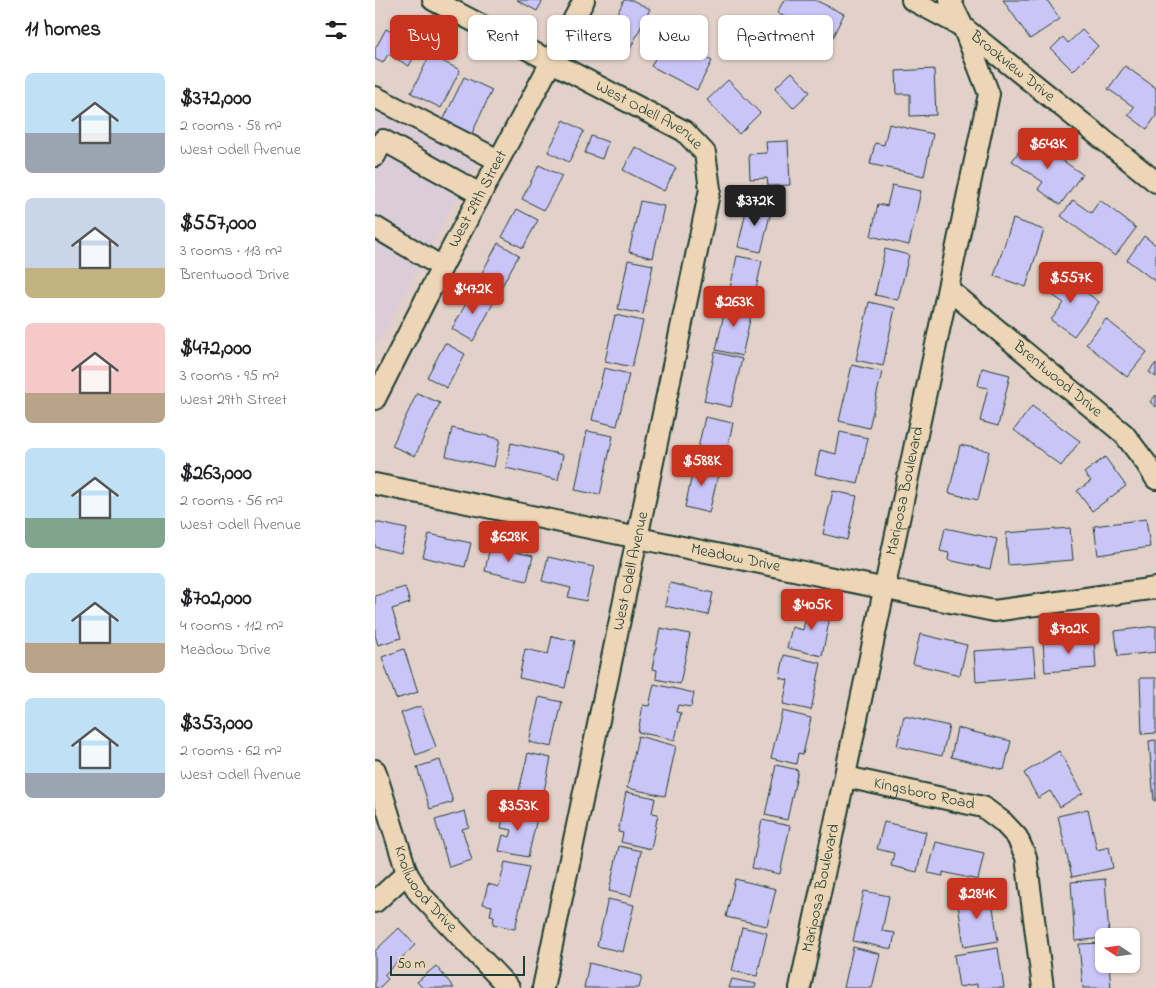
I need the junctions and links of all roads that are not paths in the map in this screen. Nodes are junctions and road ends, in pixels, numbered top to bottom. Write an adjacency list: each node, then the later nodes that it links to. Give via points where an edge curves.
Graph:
1 (433, 0): 6 (street, West Odell Avenue)
2 (584, 0): 6 (street, West 29th Street)
3 (912, 0): 5 (street)
4 (950, 0): 5 (street, Mariposa Boulevard)
5 (963, 27): 10 (street, Brookview Drive); 14 (street, Mariposa Boulevard, via 989,94)
6 (551, 62): 9 (street, West 29th Street); 18 (street, West Odell Avenue, via 685,131 705,153 710,189)
7 (375, 97): 9 (street)
8 (378, 144): 11 (street)
9 (498, 160): 11 (street, West 29th Street)
10 (1156, 182)
11 (480, 194): 13 (street, West 29th Street)
12 (375, 227): 13 (street)
13 (442, 267): 15 (street, West 29th Street)
14 (948, 289): 16 (street, Brentwood Drive, via 1124,434); 20 (street, Mariposa Boulevard)
15 (375, 399)
16 (1156, 479)
17 (375, 484): 18 (street, Meadow Drive)
18 (637, 537): 20 (street, Meadow Drive); 26 (street, West Odell Avenue)
19 (1156, 588): 20 (street, Meadow Drive, via 993,611)
20 (885, 589): 22 (street, Mariposa Boulevard)
21 (375, 770): 23 (street, Knollwood Drive)
22 (846, 777): 27 (street, Mariposa Boulevard); 28 (street, Kingsboro Road, via 983,807 1003,822 1017,837 1026,857)
23 (407, 873): 24 (street); 25 (street, Knollwood Drive, via 419,893)
24 (375, 902)
25 (509, 988)
26 (543, 988)
27 (801, 988)
28 (1043, 988)

